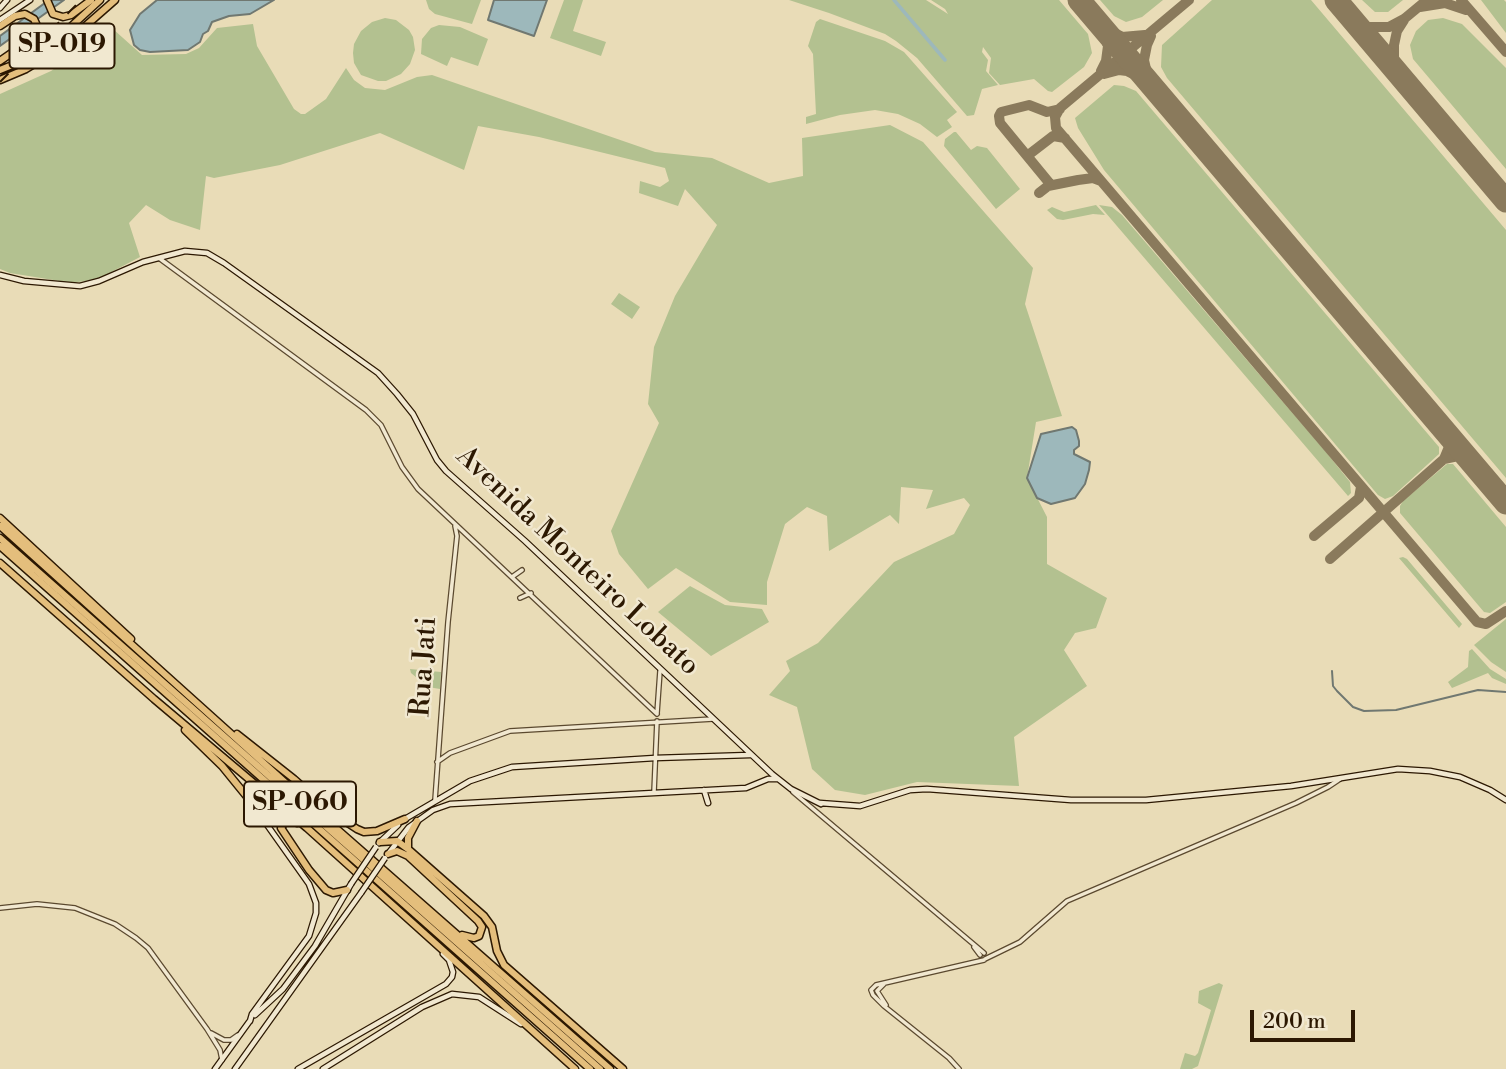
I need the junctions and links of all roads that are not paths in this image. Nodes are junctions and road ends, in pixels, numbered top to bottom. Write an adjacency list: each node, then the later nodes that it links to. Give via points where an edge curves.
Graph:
1 (6, 0): 7 (main road)
2 (30, 0): 8 (main road)
3 (47, 0): 4 (highway, via 52,14 63,18)
4 (91, 0)
5 (100, 0): 11 (highway, SP-019, via 53,43)
6 (115, 0): 12 (highway, SP-019, via 58,50)
7 (0, 6)
8 (0, 20)
9 (0, 26): 10 (highway, via 20,15 37,23 37,31)
10 (0, 61)
11 (0, 70)
12 (0, 80)
13 (172, 253): 14 (main road, Avenida Monteiro Lobato); 15 (street); 32 (main road, Avenida Monteiro Lobato, via 192,250 216,258 378,373 413,414 446,471)
14 (155, 257): 15 (street); 16 (main road, Avenida Monteiro Lobato, via 80,286)
15 (170, 264): 18 (street, via 366,410 381,425 410,481)
16 (0, 275)
17 (0, 518): 30 (highway, via 121,628)
18 (454, 524): 20 (street); 21 (street, Rua Jati)
19 (0, 527): 30 (highway, SP-060)
20 (462, 531): 21 (street); 26 (street)
21 (457, 536): 40 (street, Rua Jati)
22 (0, 538): 84 (highway, SP-060)
23 (0, 546): 83 (highway, SP-060)
24 (0, 563): 33 (highway, SP-060)
25 (522, 570): 26 (street)
26 (512, 577): 27 (street)
27 (530, 593): 28 (street); 29 (street)
28 (520, 598)
29 (590, 649): 31 (street); 35 (street)
30 (143, 654): 39 (highway, SP-060)
31 (583, 654)
32 (660, 671): 34 (street); 37 (main road, Avenida Monteiro Lobato)
33 (154, 699): 52 (highway); 60 (highway, SP-060)
34 (658, 702): 35 (street); 36 (street)
35 (648, 704): 36 (street)
36 (657, 714): 38 (street)
37 (713, 719): 38 (street); 42 (main road, Avenida Monteiro Lobato)
38 (657, 721): 41 (street, via 510,731); 43 (street)
39 (219, 723): 58 (highway, via 345,823 364,832); 67 (highway, SP-060)
40 (439, 747): 41 (street, via 440,753); 44 (street, Rua Jati)
41 (450, 753): 44 (street)
42 (751, 755): 43 (main road); 45 (main road, Avenida Monteiro Lobato)
43 (655, 758): 51 (street); 53 (main road, via 512,767 470,781)
44 (437, 762): 53 (street, Rua Jati)
45 (767, 770): 47 (main road, Avenida Monteiro Lobato); 48 (main road)
46 (1341, 778): 54 (main road, via 1398,769 1440,772 1479,784); 56 (main road, via 1126,801 926,789 860,806); 70 (street, via 1297,803 1067,901)
47 (778, 779): 48 (main road); 50 (main road, Avenida Monteiro Lobato)
48 (765, 780): 49 (main road, via 746,788)
49 (704, 789): 51 (main road); 55 (main road)
50 (792, 791): 56 (main road, Avenida Monteiro Lobato); 57 (street)
51 (654, 792): 59 (main road, via 450,804)
52 (248, 798): 73 (main road, via 309,884 316,903 309,936)
53 (435, 800): 58 (main road)
54 (1506, 800)
55 (708, 803)
56 (821, 804): 57 (street)
57 (824, 818): 69 (street)
58 (405, 819): 62 (main road)
59 (417, 821): 61 (main road); 63 (highway)
60 (307, 828): 65 (highway, via 289,820 281,825 319,884 332,892); 68 (highway, SP-060)
61 (397, 841): 62 (highway); 63 (highway); 64 (main road)
62 (378, 845): 65 (main road, bridge)
63 (408, 849): 86 (highway, via 489,923 504,965)
64 (387, 856): 67 (highway, via 397,851 408,856 478,921 482,930 474,938); 79 (main road, bridge)
65 (349, 887): 73 (main road, via 315,946 283,989)
66 (0, 908): 74 (street, via 52,904 115,923 148,948)
67 (453, 929): 85 (highway, SP-060)
68 (425, 933): 76 (highway, SP-060); 80 (main road, via 449,960 450,980)
69 (982, 954): 70 (street); 71 (street, via 987,956); 72 (street)
70 (1000, 954): 71 (street)
71 (985, 960): 72 (street)
72 (965, 964): 87 (street, via 874,986 876,999)
73 (250, 1021): 75 (main road)
74 (207, 1029): 75 (street, via 224,1040); 77 (street)
75 (240, 1033): 77 (main road)
76 (537, 1034): 81 (main road, via 488,1001 452,994 422,1007); 82 (highway, SP-060)
77 (222, 1060): 78 (main road)
78 (215, 1069)
79 (235, 1069)
80 (298, 1069)
81 (323, 1069)
82 (575, 1069)
83 (590, 1069)
84 (600, 1069)
85 (610, 1069)
86 (621, 1069)
87 (959, 1069)

